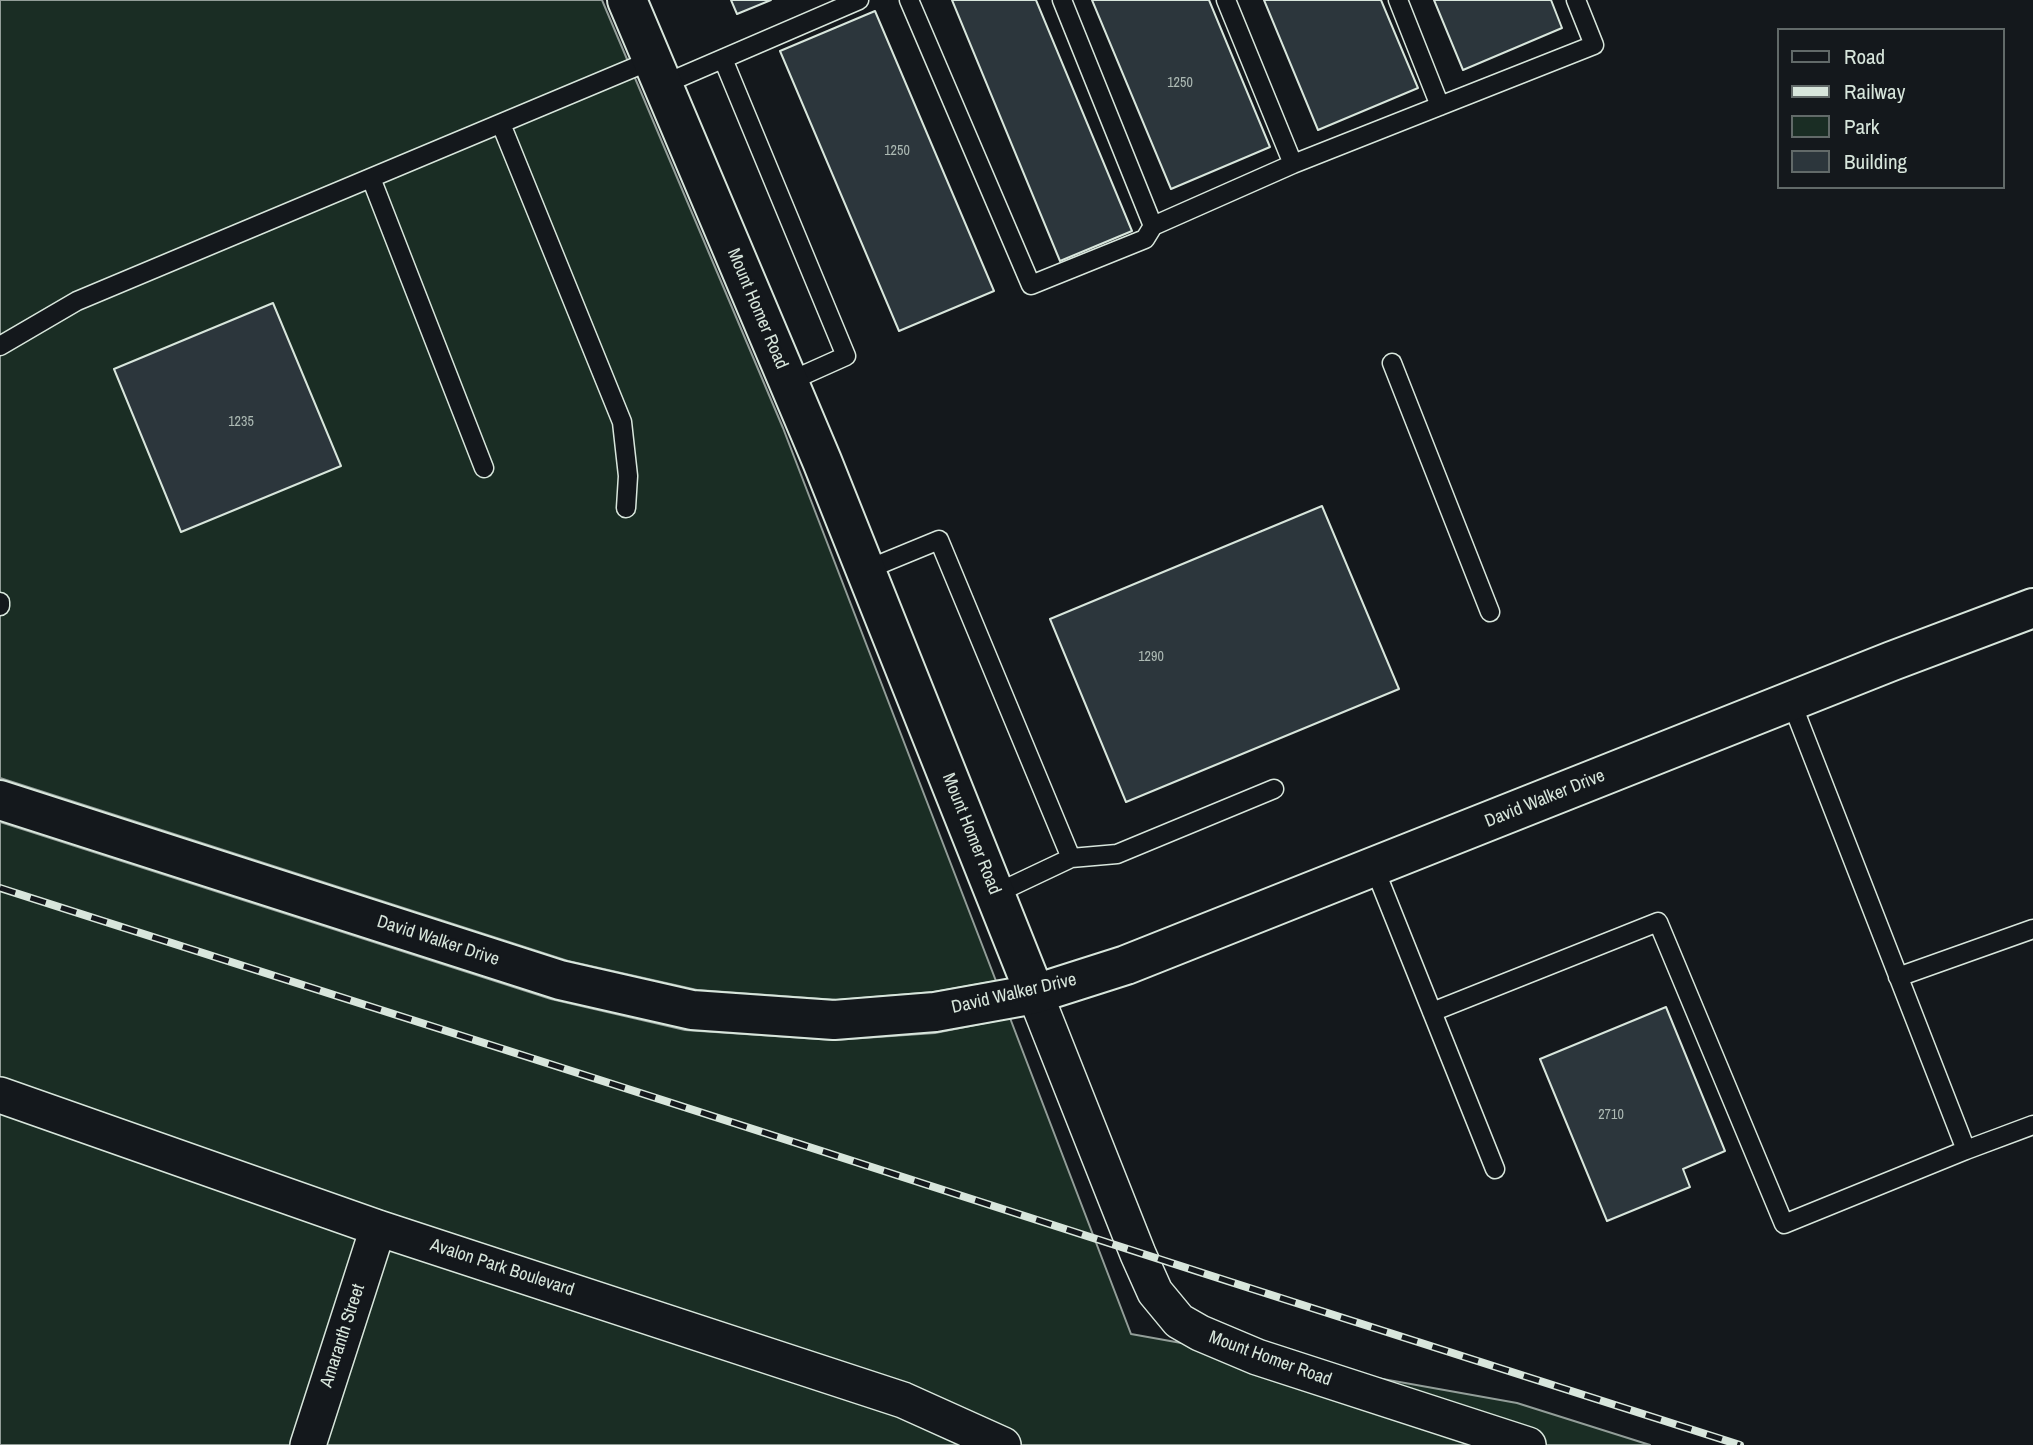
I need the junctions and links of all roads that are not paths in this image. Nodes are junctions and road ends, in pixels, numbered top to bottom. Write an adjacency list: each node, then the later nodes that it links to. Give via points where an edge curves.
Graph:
1 (627, 0): 9 (street, Mount Homer Road)
2 (859, 0): 8 (lane)
3 (909, 0): 14 (lane, via 1031,285 1145,239)
4 (1062, 0): 14 (lane)
5 (1226, 0): 12 (lane)
6 (1398, 0): 10 (lane)
7 (1576, 0): 10 (lane, via 1594,45)
8 (723, 59): 9 (lane); 17 (lane, via 846,356)
9 (657, 73): 11 (lane); 17 (street, Mount Homer Road)
10 (1440, 106): 12 (lane)
11 (501, 124): 13 (lane); 19 (lane, via 622,422)
12 (1293, 164): 14 (lane)
13 (371, 178): 15 (lane, via 77,302); 18 (lane)
14 (1153, 226)
15 (0, 346)
16 (1392, 363): 22 (lane)
17 (788, 382): 20 (street, Mount Homer Road)
18 (484, 468)
19 (626, 508)
20 (866, 570): 26 (lane, via 939,540); 28 (street, Mount Homer Road)
21 (2033, 608): 23 (street, David Walker Drive)
22 (1490, 612)
23 (1791, 701): 27 (street, David Walker Drive); 30 (lane)
24 (1274, 789): 26 (lane, via 1117,854)
25 (0, 800): 31 (street, David Walker Drive, via 560,981 692,1010 834,1020 935,1012)
26 (1071, 858): 28 (lane)
27 (1374, 867): 31 (street, David Walker Drive, via 1126,965); 32 (lane)
28 (995, 894): 31 (street, Mount Homer Road)
29 (2033, 929): 30 (lane)
30 (1898, 977): 35 (lane)
31 (1035, 993): 40 (street, Mount Homer Road, via 1138,1254 1155,1292 1179,1321 1257,1357)
32 (1432, 1012): 35 (lane, via 1658,922 1784,1224); 36 (lane)
33 (0, 1095): 37 (street, Avalon Park Boulevard)
34 (2033, 1125): 35 (lane)
35 (1966, 1150)
36 (1495, 1169)
37 (378, 1228): 38 (street, Amaranth Street); 39 (street, Avalon Park Boulevard, via 903,1400)
38 (307, 1445)
39 (1003, 1445)
40 (1528, 1445)

